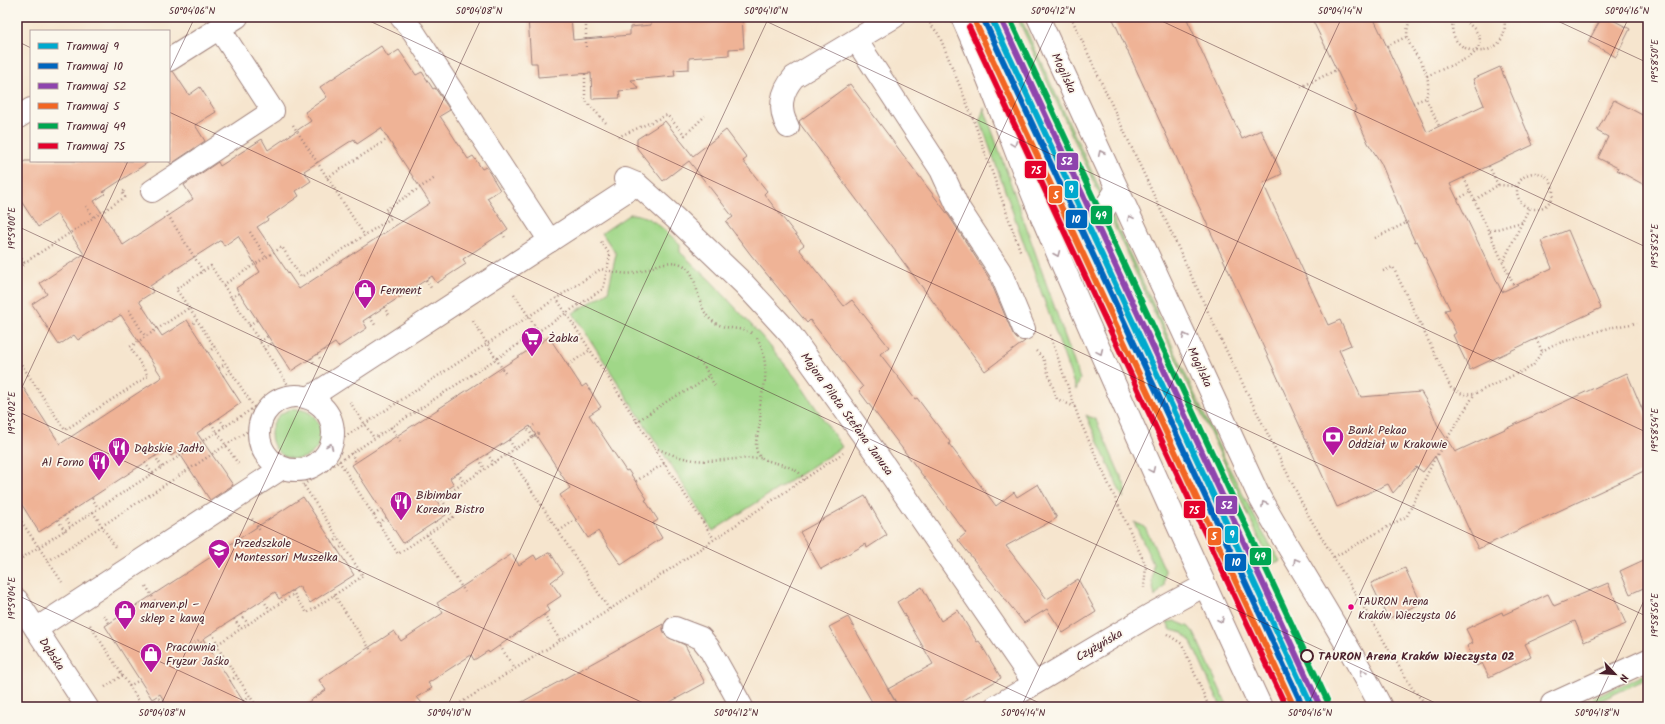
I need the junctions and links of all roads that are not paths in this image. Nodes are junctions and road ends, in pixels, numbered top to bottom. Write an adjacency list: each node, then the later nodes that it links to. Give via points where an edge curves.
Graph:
1 (237, 17): 6 (street)
2 (401, 17): 15 (street, via 413,31)
3 (894, 17): 7 (street)
4 (962, 17): 14 (street, one-way to 14, via 983,62)
5 (1038, 17): 12 (street, Mogilska, one-way to 5)
6 (219, 28): 8 (street); 13 (street, via 273,111)
7 (856, 40): 11 (street, via 801,72 789,82 782,104 783,119); 16 (street, via 941,170 958,207 1000,271)
8 (170, 59)
9 (30, 110): 10 (street)
10 (17, 118)
11 (788, 127)
12 (1117, 189): 14 (street, via 1101,214 1086,222 1074,225); 30 (street, Mogilska, one-way to 12, via 1259,496)
13 (152, 191)
14 (1042, 218): 19 (street, one-way to 19)
15 (550, 241): 17 (street); 24 (street, Majora Pilota Stefana Janusa, via 603,206 631,182 675,218 744,284 790,335 885,466)
16 (1024, 329)
17 (309, 398): 18 (street, via 289,396 257,415 261,446 269,459); 18 (street, one-way to 17, via 309,468 341,449 333,434 331,420 323,407)
18 (282, 468): 22 (street)
19 (1205, 585): 24 (street, Czyżyńska); 29 (street, one-way to 29)
20 (17, 600): 22 (street, Dąbska)
21 (676, 628): 27 (street, via 701,638)
22 (36, 629): 25 (street, Dąbska)
23 (1648, 660): 26 (street)
24 (1034, 683): 28 (street, Czyżyńska)
25 (93, 699)
26 (1552, 704)
27 (740, 706)
28 (995, 707)
29 (1261, 707)
30 (1381, 707)

